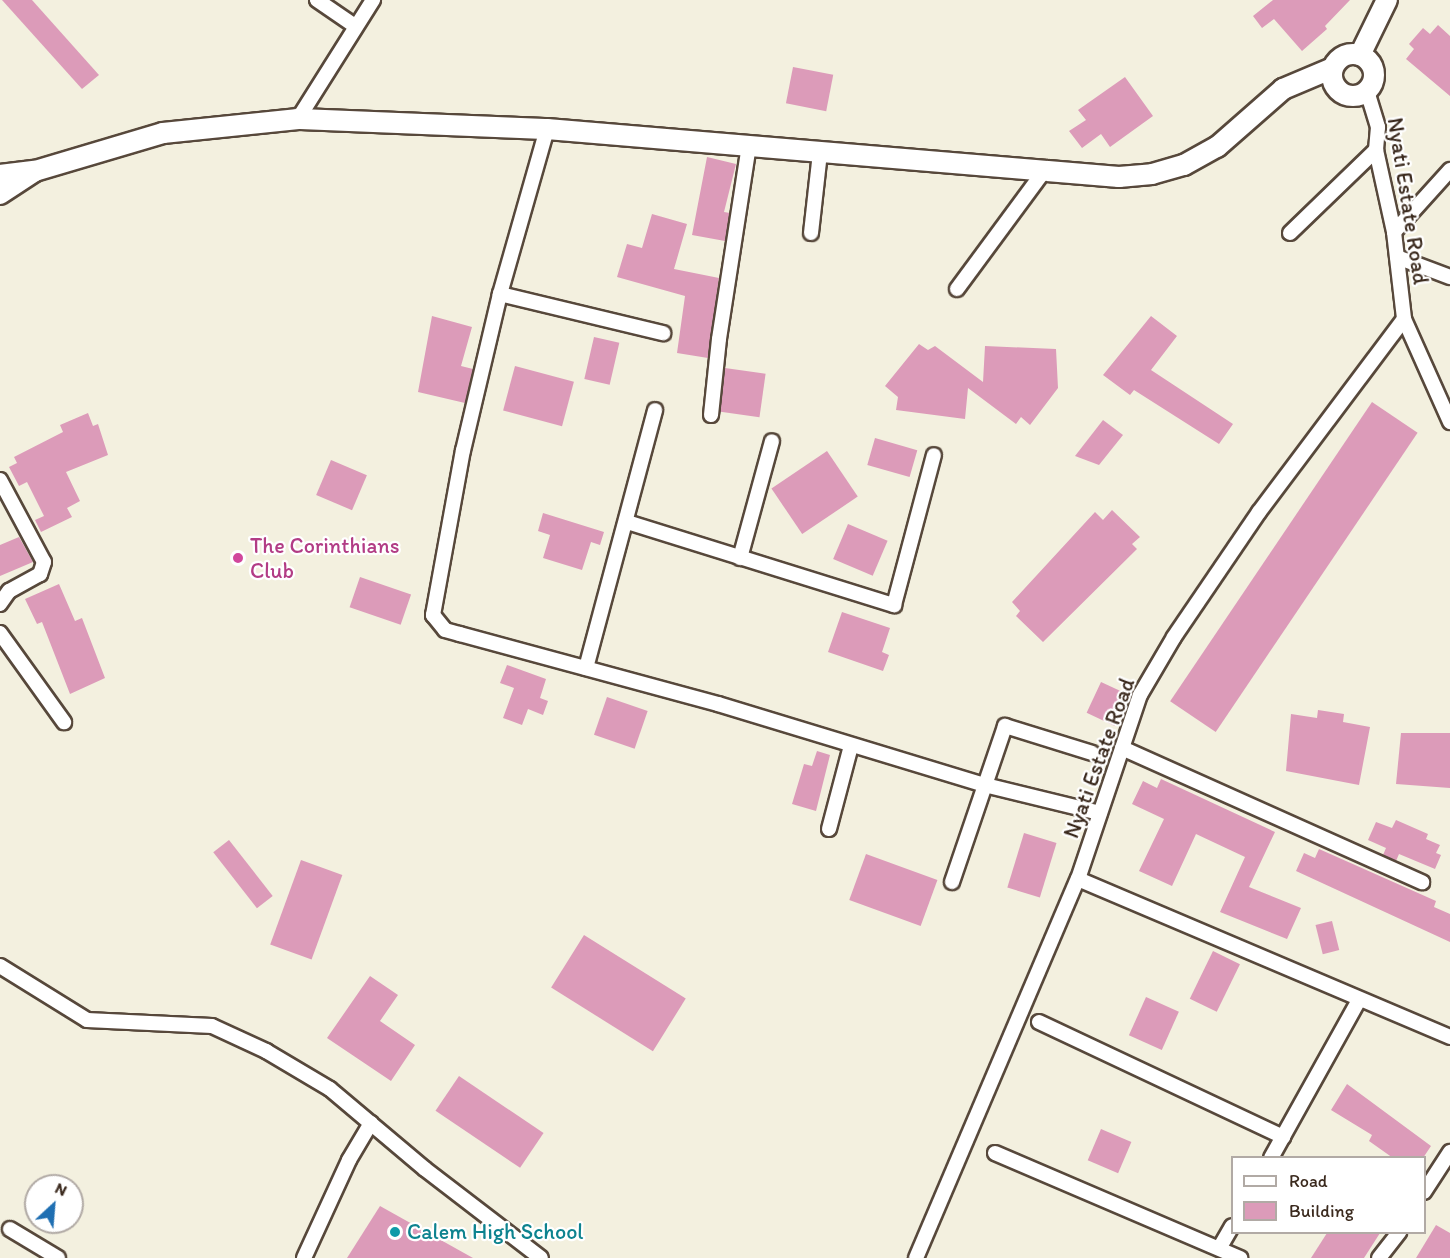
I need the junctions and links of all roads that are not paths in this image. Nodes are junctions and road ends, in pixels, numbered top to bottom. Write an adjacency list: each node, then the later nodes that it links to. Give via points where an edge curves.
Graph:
1 (317, 0): 4 (street)
2 (373, 0): 4 (street)
3 (1387, 0): 5 (main road)
4 (355, 26): 8 (street)
5 (1360, 55): 6 (main road, via 1341,58); 7 (main road, via 1374,70 1373,84)
6 (1333, 68): 7 (main road, via 1333,82 1342,93 1355,96); 15 (main road, via 1283,89 1217,147 1184,165 1152,174 1119,177)
7 (1367, 91): 11 (street, Nyati Estate Road, via 1378,127)
8 (298, 118): 9 (main road); 14 (main road, via 163,133)
9 (547, 129): 10 (main road); 24 (street)
10 (749, 146): 12 (main road); 28 (street)
11 (1376, 150): 18 (street, Nyati Estate Road); 20 (street)
12 (820, 153): 15 (main road); 19 (street)
13 (1450, 170): 18 (street)
14 (35, 171): 16 (main road); 17 (main road)
15 (1044, 171): 23 (street)
16 (0, 175)
17 (0, 194)
18 (1394, 232): 21 (street, Nyati Estate Road)
19 (811, 233)
20 (1290, 233)
21 (1397, 257): 22 (street); 25 (street, Nyati Estate Road)
22 (1450, 277)
23 (957, 289)
24 (500, 294): 26 (street); 37 (street, via 463,450 433,615 446,630)
25 (1404, 319): 29 (street, Nyati Estate Road); 40 (street, Nyati Estate Road, via 1258,512 1174,637 1140,695)
26 (663, 333)
27 (655, 410): 33 (street)
28 (711, 415)
29 (1450, 422)
30 (772, 441): 34 (street)
31 (934, 455): 34 (street, via 894,606)
32 (0, 480): 35 (street, via 44,562 40,574 9,591)
33 (627, 522): 34 (street); 37 (street)
34 (740, 558)
35 (0, 604)
36 (0, 633): 38 (street)
37 (586, 668): 39 (street)
38 (64, 722)
39 (851, 746): 42 (street); 44 (street)
40 (1122, 748): 43 (street, Nyati Estate Road); 47 (street)
41 (1092, 753): 42 (street, via 1005,726)
42 (985, 786): 43 (street); 46 (street)
43 (1100, 813): 45 (street, Nyati Estate Road)
44 (829, 829)
45 (1078, 879): 49 (street); 65 (street, Nyati Estate Road)
46 (952, 882)
47 (1422, 882)
48 (0, 966): 52 (street, via 87,1020 212,1026 296,1068)
49 (1359, 1000): 51 (street); 53 (street)
50 (1040, 1022): 53 (street)
51 (1450, 1037)
52 (371, 1123): 63 (street, via 349,1160); 64 (street)
53 (1283, 1137): 56 (street)
54 (1450, 1152): 57 (street)
55 (995, 1153): 61 (street)
56 (1272, 1156)
57 (1426, 1190)
58 (10, 1229): 62 (street)
59 (1231, 1229): 61 (street)
60 (1398, 1234): 67 (street)
61 (1220, 1247): 66 (street)
62 (58, 1258)
63 (304, 1258)
64 (541, 1258)
65 (916, 1258)
66 (1240, 1258)
67 (1379, 1258)

